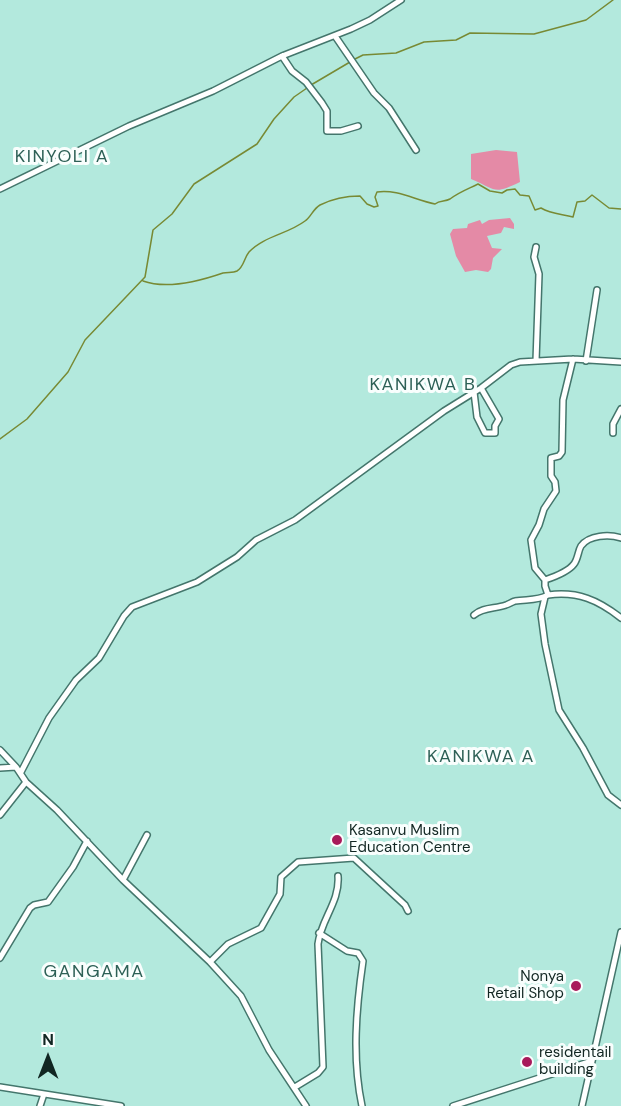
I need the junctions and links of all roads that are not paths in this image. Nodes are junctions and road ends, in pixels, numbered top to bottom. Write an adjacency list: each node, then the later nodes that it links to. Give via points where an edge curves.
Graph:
1 (400, 0): 2 (street)
2 (335, 36): 3 (street); 5 (street)
3 (282, 56): 4 (street, via 327,111 327,131); 6 (street)
4 (358, 126)
5 (416, 150)
6 (0, 189)
7 (536, 247): 10 (street)
8 (597, 290): 11 (street)
9 (573, 359): 10 (street); 11 (street); 18 (street, via 563,400 562,452 551,458 556,491 531,540 535,567)
10 (536, 361): 13 (street, via 514,364)
11 (586, 361): 12 (street)
12 (621, 362)
13 (482, 388): 14 (street); 14 (street, via 499,419 495,433 484,433 477,417)
14 (474, 392): 25 (street, via 295,520 256,540 237,557 197,582 132,607 99,658 76,680 49,718)
15 (621, 409): 16 (street)
16 (613, 433)
17 (621, 538): 18 (street, via 590,540 581,546 574,564)
18 (545, 580): 19 (street)
19 (547, 596): 20 (street, via 479,610); 21 (street, via 578,594); 27 (street, via 541,614 559,710 608,795)
20 (474, 615)
21 (621, 618)
22 (0, 750): 23 (street)
23 (16, 767): 24 (street); 25 (street)
24 (0, 768)
25 (21, 772): 26 (street)
26 (26, 782): 28 (street); 30 (street)
27 (621, 805)
28 (0, 815)
29 (147, 835): 32 (street)
30 (87, 841): 32 (street); 36 (street, via 48,902 30,908)
31 (338, 876): 35 (street, via 335,902)
32 (123, 880): 37 (street)
33 (408, 911): 37 (street, via 354,858 298,862 281,877 280,894 261,928 228,944)
34 (621, 932): 38 (street)
35 (320, 933): 39 (street, via 324,1063 318,1073); 45 (street, via 347,951 358,953 363,961 356,1075)
36 (0, 958)
37 (210, 962): 39 (street, via 248,1006 269,1050)
38 (592, 1061): 46 (street); 47 (street)
39 (295, 1087): 44 (street)
40 (0, 1088): 41 (street)
41 (44, 1094): 42 (street); 43 (street)
42 (40, 1106)
43 (121, 1106)
44 (306, 1106)
45 (362, 1106)
46 (453, 1106)
47 (582, 1106)

